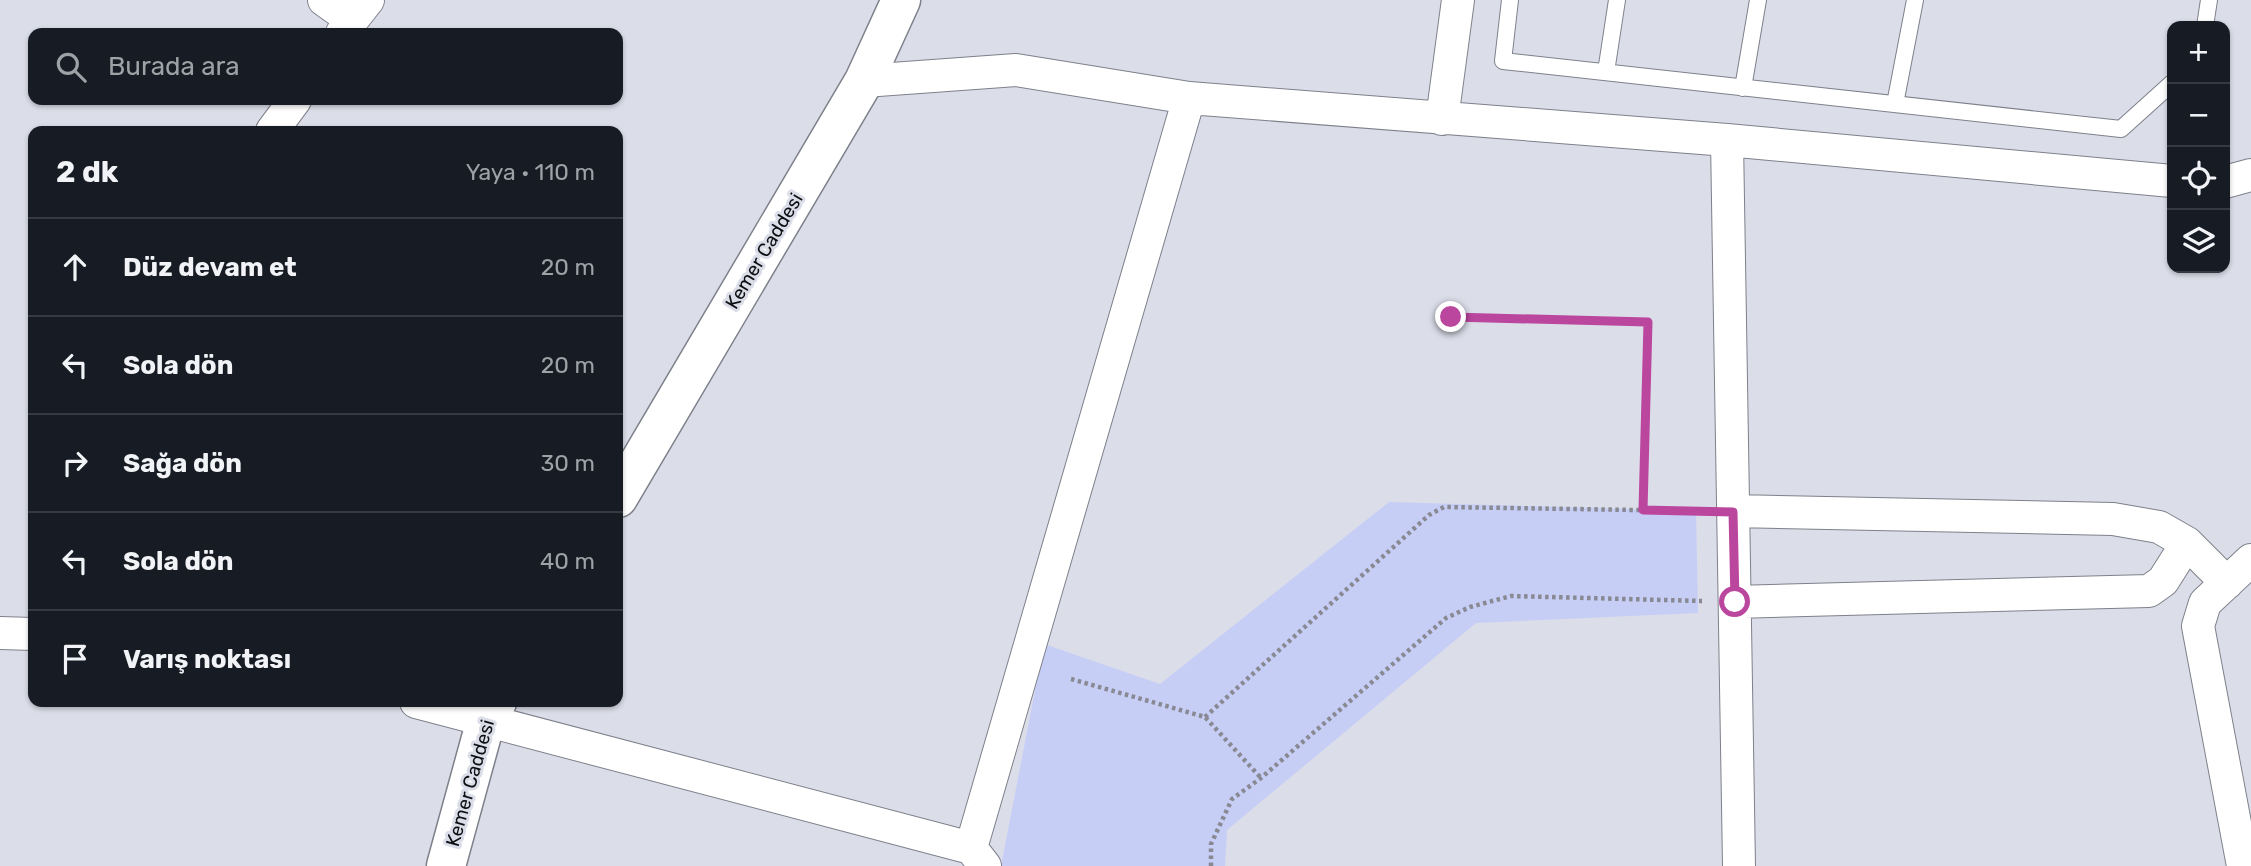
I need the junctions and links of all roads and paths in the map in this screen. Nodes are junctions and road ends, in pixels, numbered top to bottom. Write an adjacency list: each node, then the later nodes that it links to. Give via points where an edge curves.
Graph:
1 (324, 0): 9 (street)
2 (901, 0): 12 (main road, Kemer Caddesi)
3 (1458, 0): 18 (street)
4 (1510, 0): 11 (lane, via 1503,61)
5 (1618, 0): 11 (lane)
6 (1758, 0): 14 (lane)
7 (1915, 0): 16 (lane)
8 (2209, 0): 10 (lane)
9 (354, 18)
10 (2206, 21)
11 (1606, 72): 14 (lane)
12 (864, 81): 15 (street, via 1016,70); 25 (main road, Kemer Caddesi)
13 (2171, 84): 16 (lane, via 2121,129)
14 (1743, 88): 16 (lane)
15 (1189, 98): 18 (street); 39 (street)
16 (1895, 104)
17 (291, 105): 19 (street)
18 (1442, 119): 20 (street)
19 (276, 126)
20 (1727, 140): 22 (street); 27 (street)
21 (2251, 175): 23 (street)
22 (2167, 181)
23 (2230, 181)
24 (1451, 317): 26 (path, via 1648,322)
25 (623, 490)
26 (1643, 510): 27 (path); 37 (path, via 1444,507 1429,515)
27 (1733, 512): 28 (street, via 2113,519 2159,527); 31 (street)
28 (2187, 542): 30 (street); 31 (street, via 2162,581 2148,592)
29 (2251, 560): 30 (street)
30 (2227, 583): 43 (street, via 2205,603 2198,626)
31 (1735, 602): 38 (path, via 1511,596 1470,607 1446,618); 42 (street)
32 (0, 633): 33 (street)
33 (28, 634)
34 (1071, 679): 37 (path)
35 (458, 707): 36 (street)
36 (491, 711): 39 (street); 40 (main road, Kemer Caddesi)
37 (1205, 718): 38 (path)
38 (1261, 778): 41 (path, via 1232,799 1211,844)
39 (978, 857)
40 (446, 866)
41 (1211, 866)
42 (1739, 866)
43 (2243, 866)

